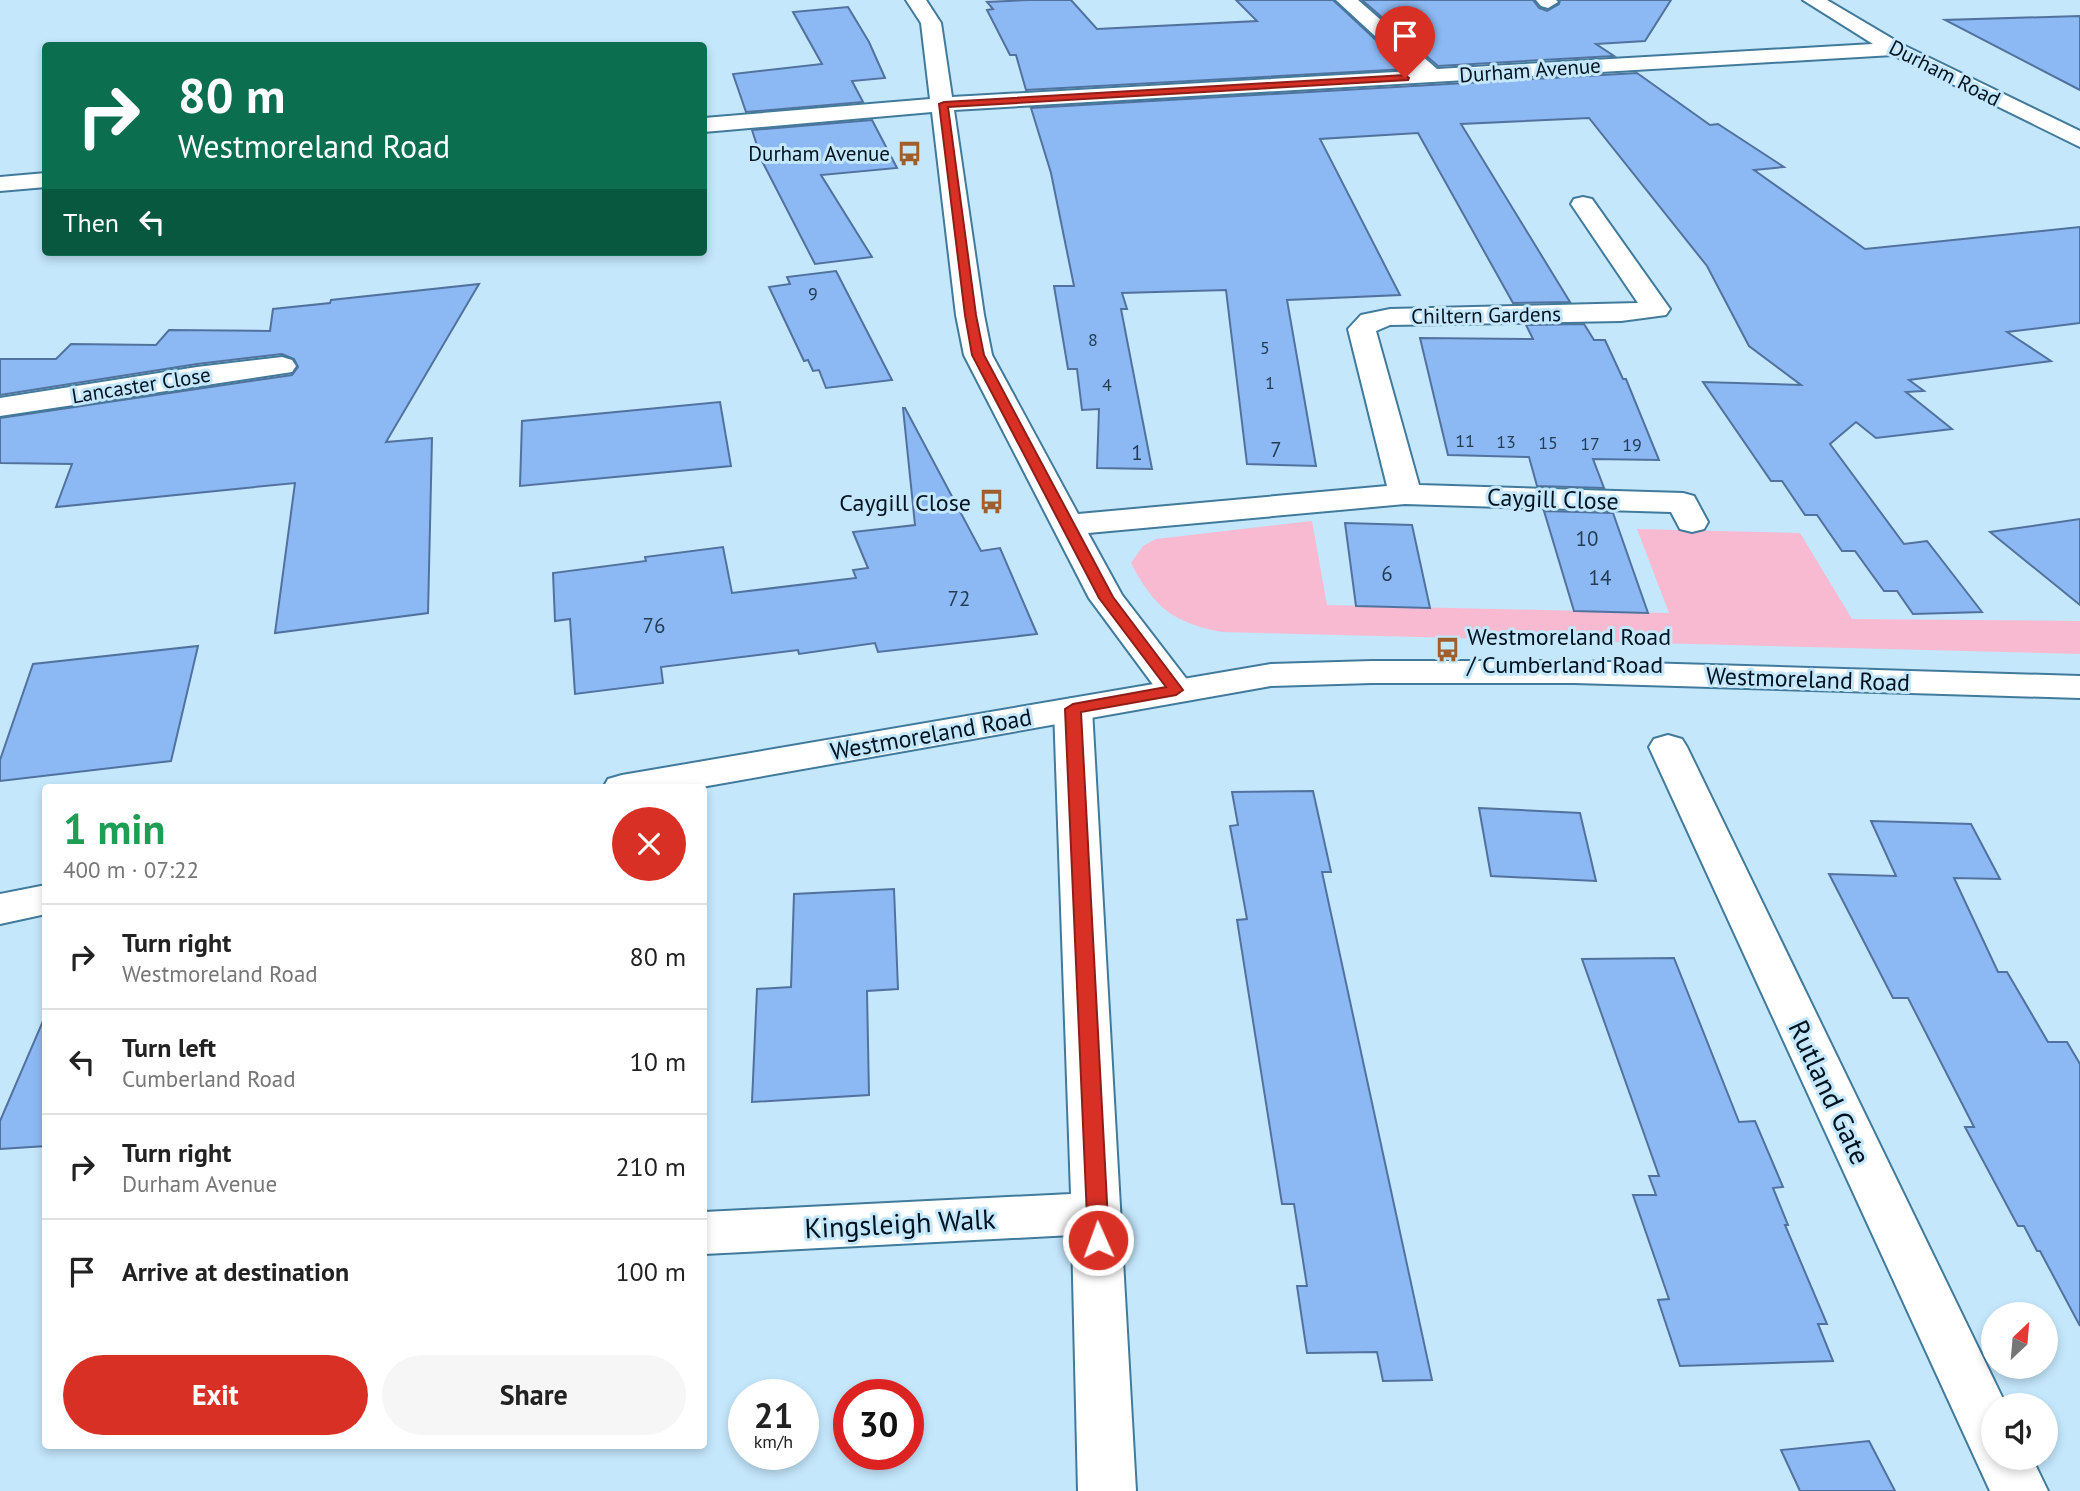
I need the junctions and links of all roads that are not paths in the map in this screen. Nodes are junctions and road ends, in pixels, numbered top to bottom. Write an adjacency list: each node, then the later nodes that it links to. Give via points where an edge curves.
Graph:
1 (916, 0): 7 (street, via 931,23)
2 (1346, 0): 6 (street)
3 (1839, 0): 4 (street)
4 (1814, 1): 5 (street, Durham Road)
5 (1896, 48): 6 (street, Durham Avenue); 9 (street, Durham Road)
6 (1432, 76): 7 (street, Durham Avenue)
7 (944, 104): 8 (street, Durham Avenue); 17 (street, via 978,355)
8 (707, 125)
9 (2080, 141)
10 (42, 180): 11 (street)
11 (0, 184)
12 (1583, 204): 15 (street, Chiltern Gardens, via 1656,309 1390,317 1371,321 1362,329)
13 (282, 366): 14 (street, Lancaster Close)
14 (0, 407)
15 (1405, 494): 16 (street, Caygill Close, via 1683,503); 17 (street, Caygill Close)
16 (1692, 522)
17 (1066, 525): 19 (street, via 1106,598)
18 (2080, 687): 19 (street, Westmoreland Road, via 1627,671 1271,675)
19 (1176, 690): 20 (street, Westmoreland Road)
20 (1073, 709): 22 (street, Westmoreland Road); 25 (street)
21 (1668, 747): 27 (street, Rutland Gate)
22 (645, 784)
23 (42, 900): 24 (street)
24 (0, 909)
25 (1097, 1213): 26 (street, Kingsleigh Walk); 29 (street)
26 (707, 1233)
27 (1981, 1412)
28 (2009, 1470): 30 (street)
29 (1107, 1491)
30 (2019, 1491)

